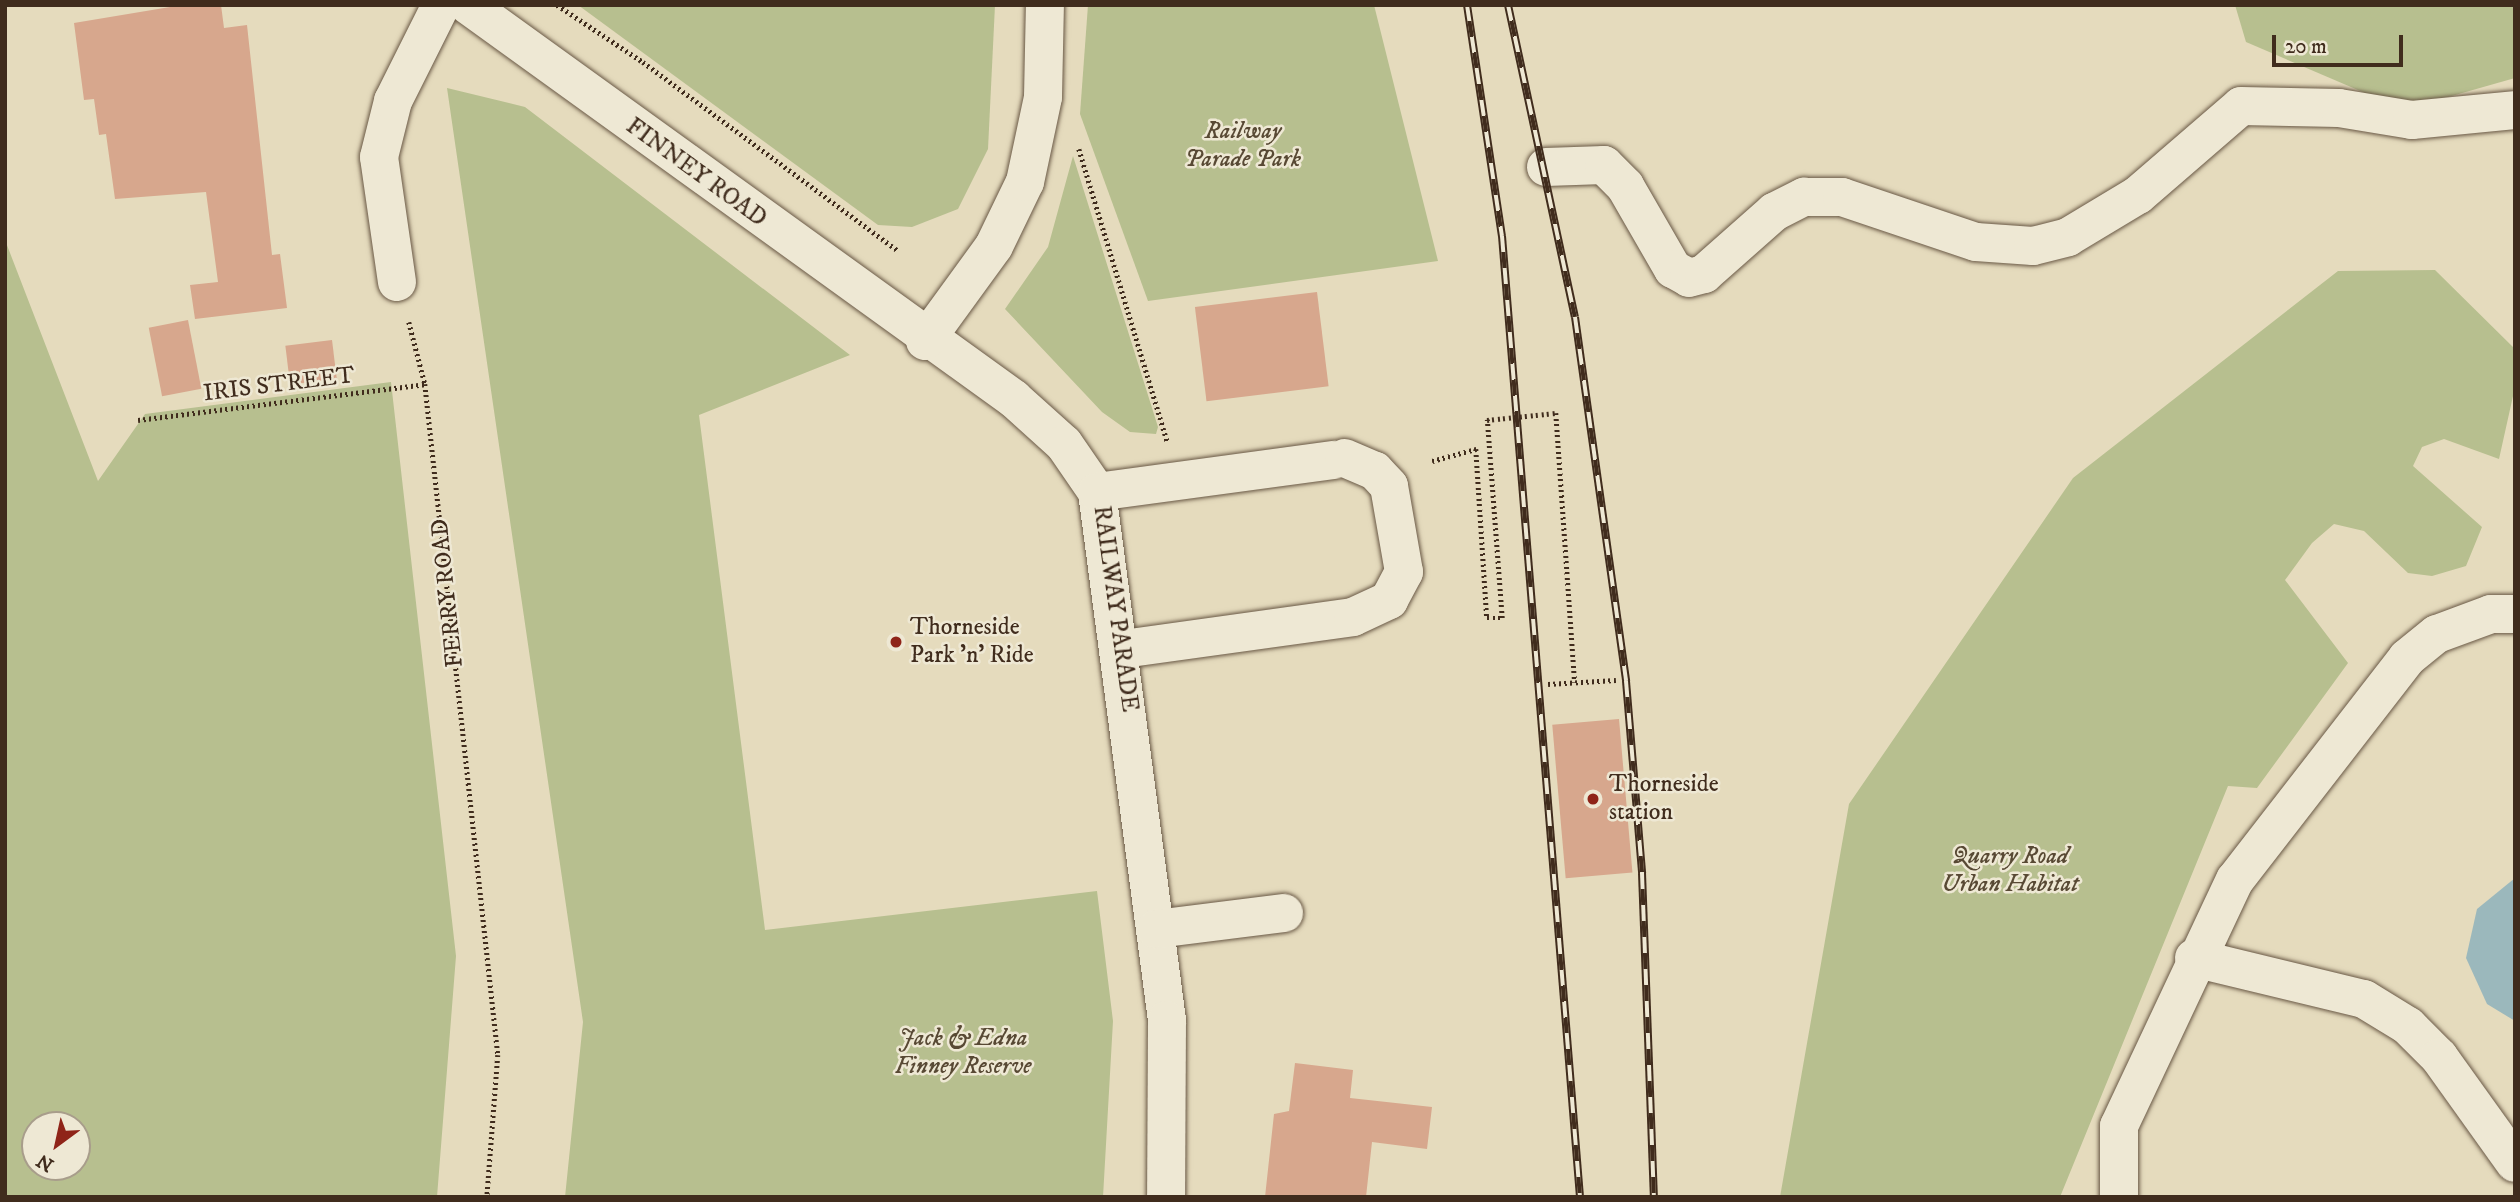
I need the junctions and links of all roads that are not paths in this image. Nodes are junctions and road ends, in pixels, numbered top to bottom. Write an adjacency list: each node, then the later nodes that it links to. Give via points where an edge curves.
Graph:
1 (441, 5): 6 (street, via 393,101 379,157)
2 (468, 5): 7 (street, FINNEY ROAD)
3 (1045, 5): 7 (street, via 1043,97 1026,182 994,246)
4 (2515, 110): 5 (street, via 2412,120 2339,108 2241,106 2138,195 2068,237 2033,246 1976,242 1842,197 1804,197 1774,212 1704,274 1689,278 1673,269 1625,186 1604,165)
5 (1546, 167)
6 (397, 282)
7 (925, 341): 8 (street, RAILWAY PARADE, via 1014,399 1064,444)
8 (1097, 492): 10 (street, RAILWAY PARADE); 10 (street, via 1339,459 1375,471 1390,486 1404,572 1389,600 1353,617)
9 (2515, 614): 13 (street, via 2491,614 2437,634 2407,658 2235,880)
10 (1123, 649): 12 (street, RAILWAY PARADE)
11 (1284, 913): 12 (street)
12 (1156, 929): 15 (street, RAILWAY PARADE, via 1167,1020)
13 (2193, 958): 14 (street, via 2364,999 2408,1027 2439,1057); 16 (street, via 2119,1126)
14 (2515, 1163)
15 (1166, 1197)
16 (2119, 1197)

